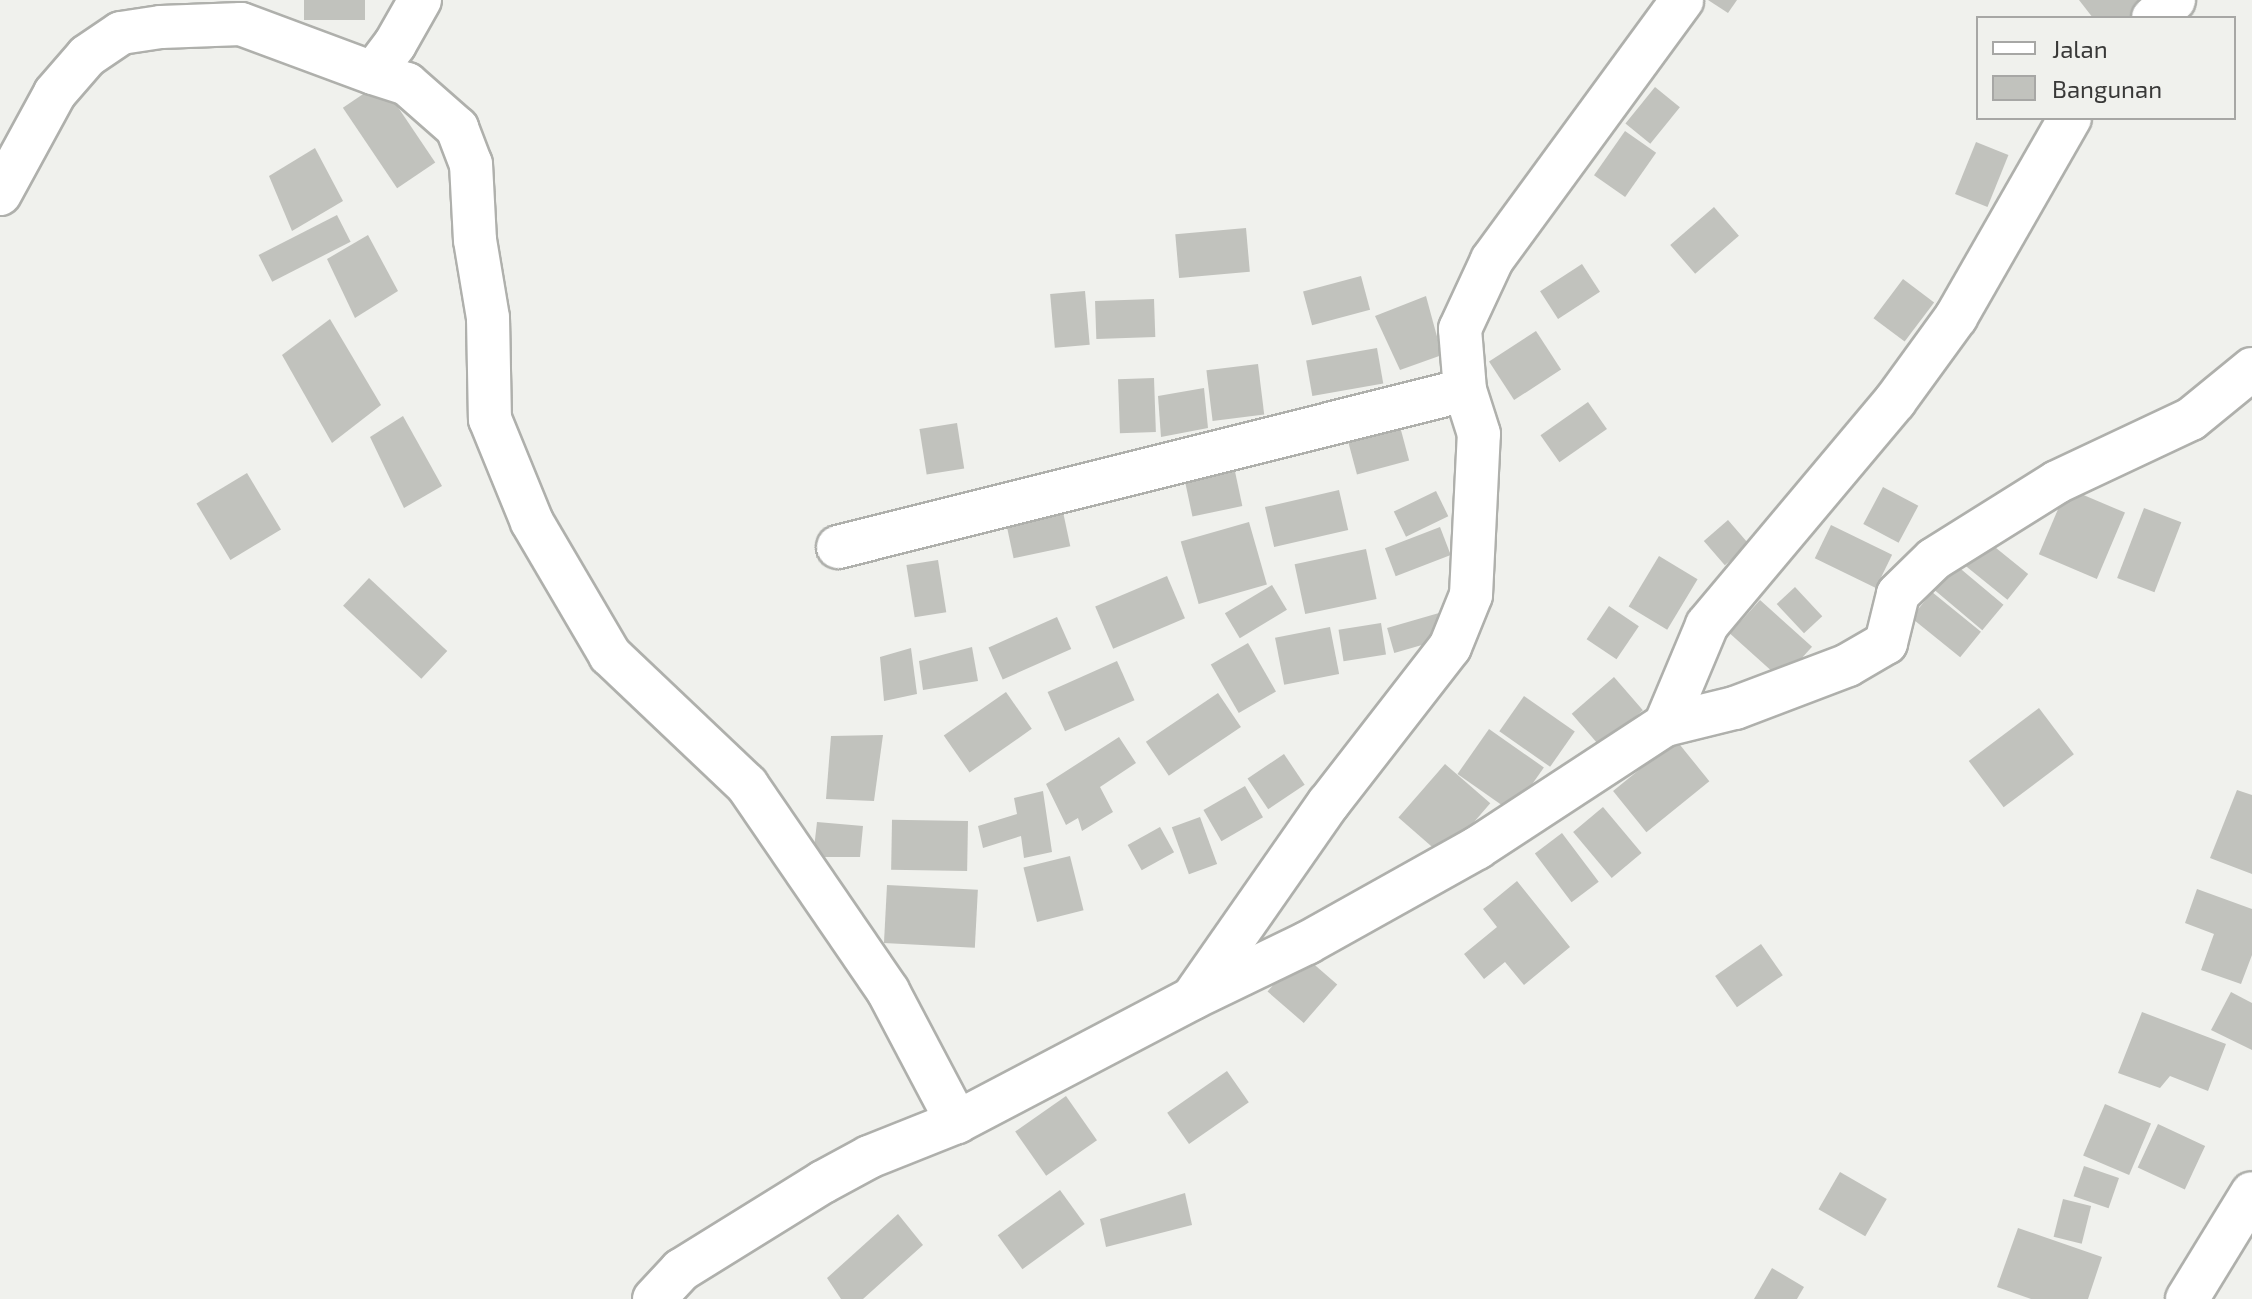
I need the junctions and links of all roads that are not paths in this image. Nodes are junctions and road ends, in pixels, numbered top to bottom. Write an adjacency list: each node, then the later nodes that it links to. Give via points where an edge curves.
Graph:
1 (420, 0): 5 (street)
2 (1682, 0): 9 (street, via 1492,260 1460,329)
3 (2174, 0): 4 (street)
4 (2155, 16)
5 (373, 73): 7 (street, via 241,24 121,33 87,56 55,93); 13 (street, via 407,84 457,128 471,164 475,240 488,318 490,419 532,522 610,655 747,785 888,991)
6 (2069, 120): 11 (street, via 1956,317 1895,401 1707,625)
7 (0, 194)
8 (2252, 369): 11 (street, via 2191,419 2057,482 1934,559 1898,594 1886,643 1848,665 1749,702)
9 (1465, 390): 10 (street); 12 (street, via 1479,434 1471,595 1450,647 1328,804)
10 (838, 547)
11 (1665, 725): 12 (street, via 1477,848 1307,943)
12 (1193, 998): 13 (street)
13 (957, 1122): 15 (street, via 869,1157 823,1182 681,1270)
14 (2252, 1193): 16 (street)
15 (654, 1299)
16 (2187, 1299)

